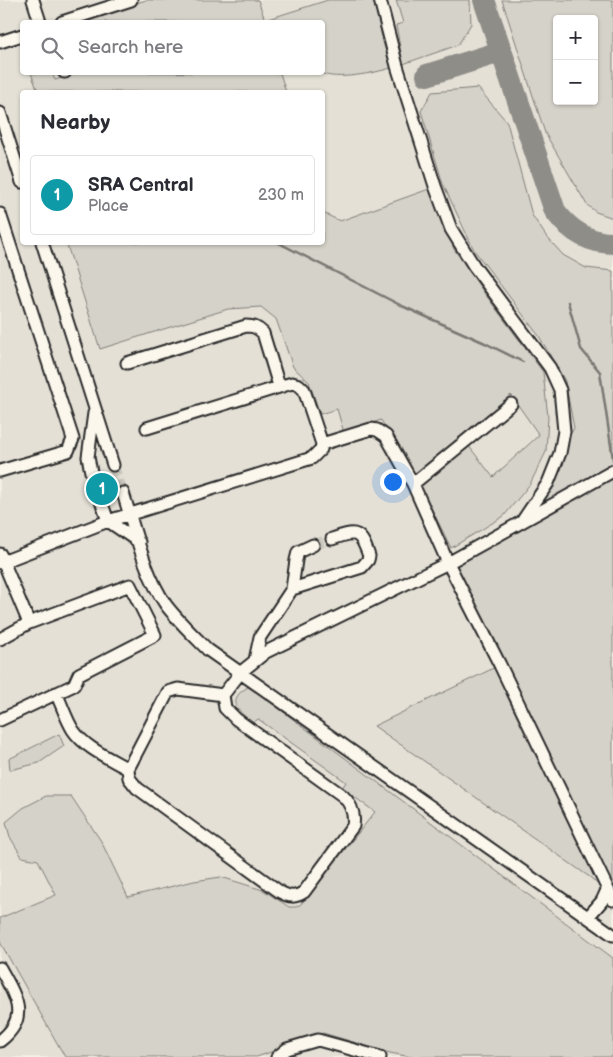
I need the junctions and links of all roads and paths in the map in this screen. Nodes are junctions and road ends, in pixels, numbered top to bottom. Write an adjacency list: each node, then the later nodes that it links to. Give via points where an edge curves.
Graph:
1 (33, 0): 5 (lane)
2 (131, 0): 4 (lane)
3 (380, 0): 29 (lane, via 397,66 451,229 474,266 550,368 560,390 564,431 560,453 548,484)
4 (97, 5): 6 (lane)
5 (39, 20)
6 (77, 20)
7 (20, 36): 8 (lane)
8 (0, 42)
9 (0, 113): 10 (lane)
10 (4, 137): 11 (lane)
11 (20, 177)
12 (0, 214): 22 (lane, via 73,439 68,451)
13 (46, 245): 17 (lane)
14 (127, 363): 15 (lane, via 253,326 262,333)
15 (279, 386): 18 (lane); 19 (lane, via 292,383 304,390)
16 (511, 404): 24 (lane)
17 (95, 411): 20 (lane); 23 (lane, via 88,457)
18 (147, 428)
19 (322, 444): 24 (lane, via 377,430 386,436); 27 (lane, via 312,458)
20 (113, 464)
21 (613, 471): 29 (lane)
22 (0, 472)
23 (91, 472)
24 (413, 484): 34 (lane)
25 (122, 493): 27 (lane)
26 (101, 501): 28 (lane)
27 (130, 514): 28 (lane); 31 (lane)
28 (108, 521): 31 (lane); 33 (lane)
29 (522, 522): 34 (lane)
30 (332, 539): 35 (lane, via 348,533 358,535 369,556 365,564)
31 (139, 542): 39 (lane, via 150,576 165,603 208,650)
32 (313, 545): 35 (lane, via 298,552)
33 (1, 560): 36 (lane)
34 (448, 563): 38 (lane); 44 (lane)
35 (292, 588): 38 (lane, via 260,637)
36 (29, 623): 37 (lane); 40 (lane, via 130,585 155,634 79,674 74,685)
37 (0, 639)
38 (255, 660): 39 (lane)
39 (241, 672): 41 (lane); 45 (lane)
40 (56, 693): 42 (lane); 43 (lane, via 73,730 94,749)
41 (223, 695): 43 (lane, via 178,688 168,692); 43 (lane, via 225,708 236,719 343,796 351,806 353,826 304,892 292,897 280,892 137,788 129,778)
42 (0, 720)
43 (128, 769)
44 (610, 895): 45 (lane)
45 (588, 918): 46 (lane)
46 (613, 935)
47 (0, 968): 48 (lane, via 19,1007 14,1026)
48 (0, 1041)
49 (277, 1057): 50 (lane, via 287,1049 318,1040)
50 (380, 1057)

